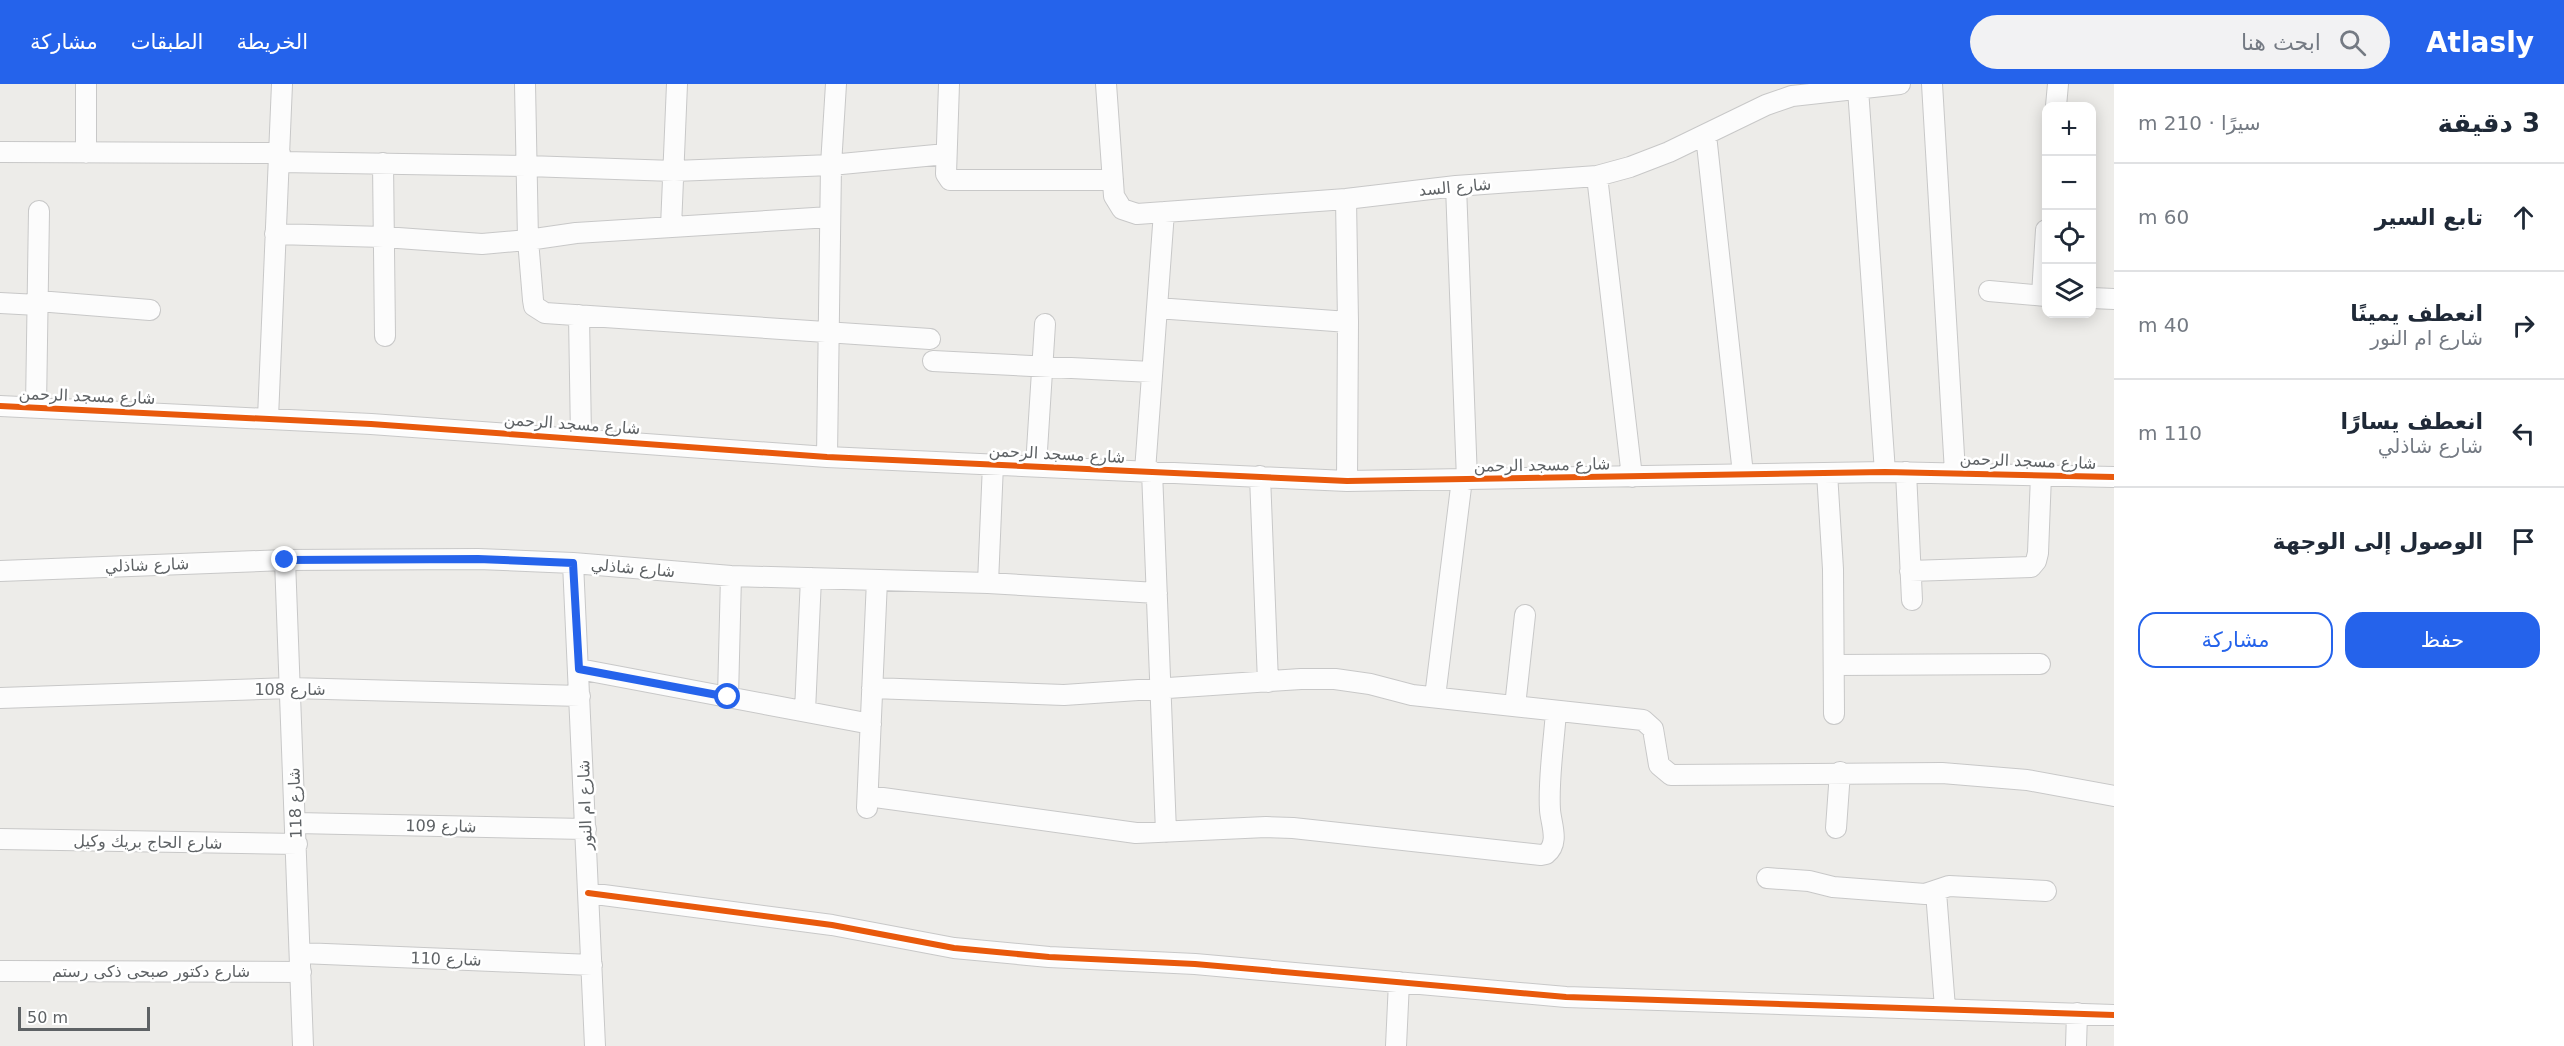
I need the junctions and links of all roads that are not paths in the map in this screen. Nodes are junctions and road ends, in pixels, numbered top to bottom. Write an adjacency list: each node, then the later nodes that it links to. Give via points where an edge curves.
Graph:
1 (86, 84): 15 (street)
2 (282, 84): 17 (street)
3 (525, 84): 20 (street)
4 (677, 84): 21 (street)
5 (836, 84): 19 (street)
6 (948, 84): 16 (street)
7 (1108, 84): 23 (street, شارع السد)
8 (1900, 84): 11 (street, شارع السد)
9 (1932, 84): 60 (street)
10 (2058, 84): 12 (street)
11 (1858, 89): 13 (street, شارع السد, via 1792,96); 58 (street)
12 (2056, 102)
13 (1706, 135): 22 (street, شارع السد); 62 (street)
14 (0, 152): 15 (street)
15 (86, 153): 17 (street)
16 (946, 154): 19 (street); 23 (street, via 946,174 954,181)
17 (280, 158): 18 (street); 30 (street)
18 (383, 164): 20 (street); 31 (street)
19 (831, 165): 21 (street); 28 (street)
20 (527, 166): 21 (street); 32 (street)
21 (674, 171): 29 (street)
22 (1597, 176): 24 (street, شارع السد); 65 (street)
23 (1113, 180): 27 (street, شارع السد, via 1114,196 1122,209 1137,214)
24 (1456, 186): 25 (street, شارع السد); 67 (street)
25 (1346, 199): 27 (street, شارع السد); 42 (street)
26 (39, 211): 38 (street)
27 (1164, 212): 39 (street)
28 (830, 217): 29 (street); 44 (street)
29 (671, 227): 32 (street)
30 (275, 234): 31 (street); 52 (street)
31 (384, 237): 32 (street, via 471,244); 45 (street)
32 (528, 240): 41 (street, via 534,306 545,313)
33 (1989, 291): 34 (street)
34 (2042, 295)
35 (2096, 298): 36 (street)
36 (2114, 299)
37 (0, 303): 38 (street)
38 (38, 303): 40 (street); 51 (street)
39 (1157, 308): 42 (street); 49 (street)
40 (150, 310)
41 (579, 315): 44 (street); 53 (street)
42 (1348, 322): 68 (street)
43 (1045, 324): 48 (street)
44 (829, 332): 46 (street); 54 (street)
45 (385, 336)
46 (930, 339)
47 (933, 361): 48 (street)
48 (1042, 366): 49 (street); 56 (street)
49 (1152, 372): 57 (street)
50 (0, 406): 51 (street, شارع مسجد الرحمن)
51 (36, 407): 52 (street, شارع مسجد الرحمن)
52 (268, 418): 53 (street, شارع مسجد الرحمن)
53 (581, 438): 54 (street, شارع مسجد الرحمن)
54 (827, 457): 55 (street, شارع مسجد الرحمن)
55 (993, 464): 56 (street, شارع مسجد الرحمن); 76 (street)
56 (1036, 466): 57 (street, شارع مسجد الرحمن)
57 (1148, 471): 64 (street, شارع مسجد الرحمن); 77 (street)
58 (1885, 472): 59 (street, شارع مسجد الرحمن); 61 (street, شارع مسجد الرحمن)
59 (1906, 472): 60 (street, شارع مسجد الرحمن); 72 (street)
60 (1956, 472): 63 (street, شارع مسجد الرحمن)
61 (1827, 473): 62 (street, شارع مسجد الرحمن); 81 (street)
62 (1743, 474): 65 (street, شارع مسجد الرحمن)
63 (2041, 475): 66 (street, شارع مسجد الرحمن); 72 (street, via 2038,553 2031,567)
64 (1260, 476): 68 (street, شارع مسجد الرحمن); 83 (street)
65 (1632, 477): 67 (street, شارع مسجد الرحمن)
66 (2114, 477)
67 (1464, 479): 68 (street, شارع مسجد الرحمن); 89 (street)
68 (1347, 481)
69 (285, 560): 70 (street, شارع شاذلي, via 478,559); 71 (street, شارع شاذلي); 84 (street, شارع 118)
70 (573, 563): 73 (street, شارع شاذلي); 82 (street, شارع ام النور)
71 (0, 571)
72 (1910, 571): 78 (street)
73 (731, 576): 74 (street, شارع شاذلي); 88 (street)
74 (811, 578): 75 (street, شارع شاذلي); 92 (street)
75 (877, 580): 76 (street, شارع شاذلي); 85 (street)
76 (988, 583): 77 (street, شارع شاذلي)
77 (1157, 593): 86 (street)
78 (1912, 600)
79 (1526, 615): 91 (street)
80 (2040, 664): 81 (street)
81 (1834, 665): 94 (street)
82 (579, 669): 87 (street, شارع ام النور); 88 (street)
83 (1268, 682): 86 (street); 89 (street, via 1335,679)
84 (290, 688): 87 (street, شارع 108); 90 (street, شارع 108); 98 (street, شارع 118)
85 (872, 688): 86 (street, via 1064,695); 95 (street)
86 (1161, 690): 101 (street)
87 (580, 696): 100 (street, شارع ام النور)
88 (728, 697): 92 (street)
89 (1435, 697): 91 (street)
90 (0, 698)
91 (1515, 706): 93 (street)
92 (805, 711): 95 (street)
93 (1556, 711): 96 (street, via 1643,720 1653,729 1659,765 1671,775); 101 (street, via 1550,801 1554,835 1553,846 1546,854 1293,828)
94 (1834, 714)
95 (871, 724): 101 (street, via 867,802 1136,833)
96 (1840, 772): 97 (street, via 1982,776); 99 (street)
97 (2114, 796)
98 (296, 823): 100 (street, شارع 109); 103 (street, شارع 118)
99 (1836, 828)
100 (586, 829): 107 (street, شارع ام النور)
101 (1166, 832)
102 (0, 839): 103 (street, شارع الحاج بريك وكيل)
103 (297, 844): 108 (street, شارع 118)
104 (1767, 878): 106 (street, via 1833,887)
105 (2046, 891): 106 (street, via 1948,886)
106 (1936, 892): 112 (street)
107 (588, 893): 109 (street, شارع ام النور); 111 (street, via 832,925 954,948)
108 (301, 963): 109 (street, شارع 110); 110 (street, شارع دكتور صبحى ذكى رستم); 115 (street, شارع 118)
109 (592, 965): 116 (street, شارع ام النور)
110 (0, 971)
111 (1400, 982): 112 (street, via 1612,999); 117 (street)
112 (1945, 1008): 113 (street)
113 (2077, 1013): 114 (street); 118 (street)
114 (2114, 1015)
115 (303, 1046)
116 (595, 1046)
117 (1396, 1046)
118 (2076, 1046)

